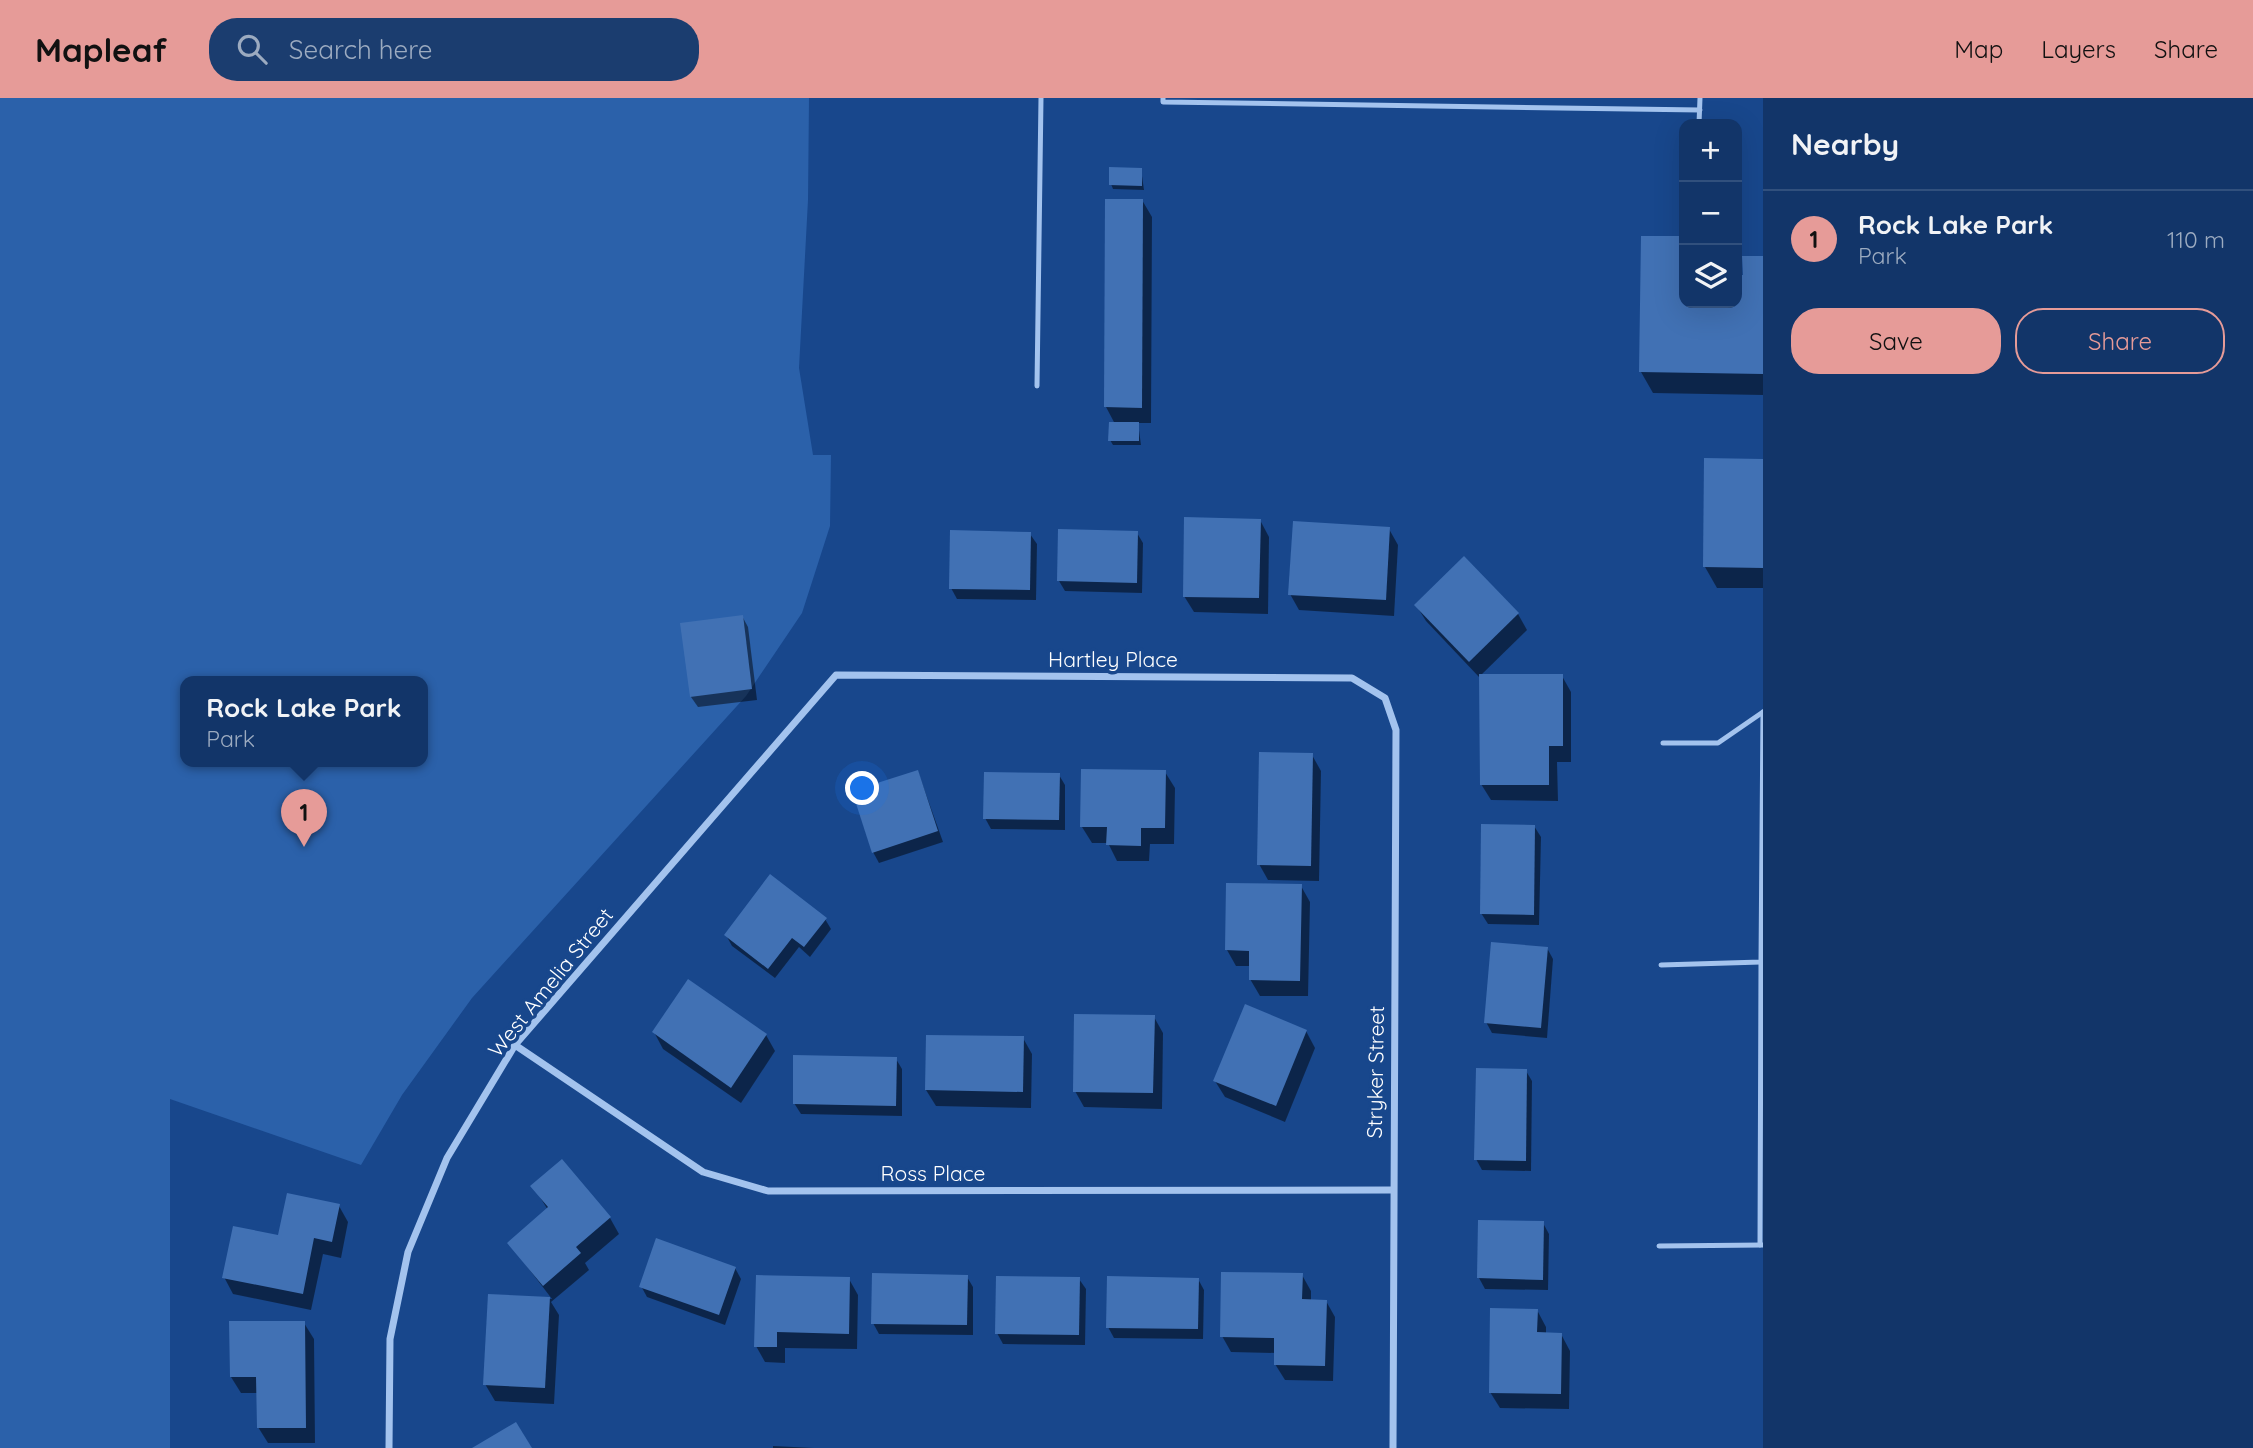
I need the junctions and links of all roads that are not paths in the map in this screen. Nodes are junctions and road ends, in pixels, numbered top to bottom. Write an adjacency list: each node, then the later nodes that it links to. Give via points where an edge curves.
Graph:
1 (1041, 98): 6 (lane)
2 (1163, 98): 4 (lane, via 1163,102)
3 (1700, 98): 4 (lane)
4 (1700, 110): 5 (lane)
5 (1699, 119)
6 (1037, 386)
7 (836, 675): 8 (street, Hartley Place, via 1352,678); 12 (street, West Amelia Street)
8 (1385, 698): 13 (street, Stryker Street, via 1396,730)
9 (1663, 743): 10 (lane, via 1718,743 1763,712)
10 (1761, 962): 11 (lane); 14 (lane)
11 (1661, 965)
12 (515, 1045): 13 (street, Ross Place, via 703,1172 768,1191); 16 (street, West Amelia Street, via 447,1158 408,1252 390,1339)
13 (1392, 1190): 17 (street, Stryker Street)
14 (1761, 1245): 15 (lane)
15 (1659, 1246)
16 (390, 1448)
17 (1392, 1448)

